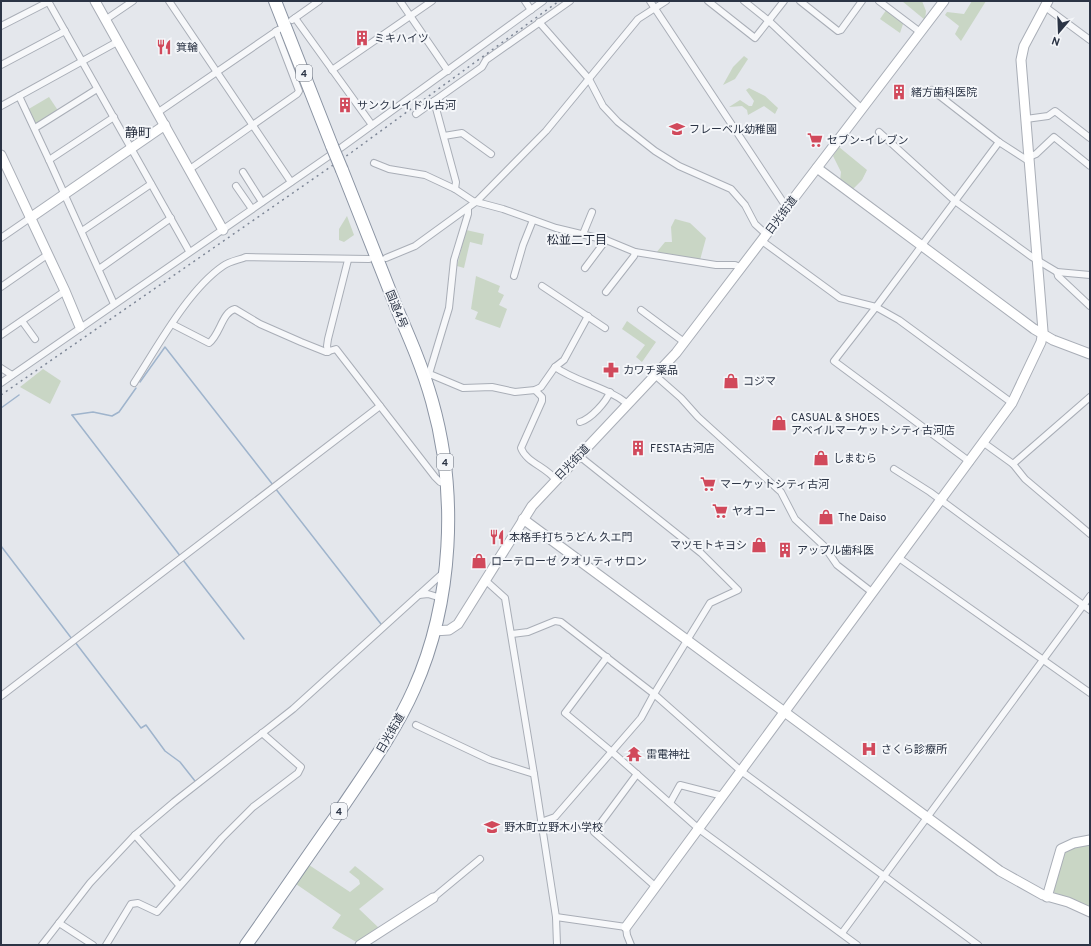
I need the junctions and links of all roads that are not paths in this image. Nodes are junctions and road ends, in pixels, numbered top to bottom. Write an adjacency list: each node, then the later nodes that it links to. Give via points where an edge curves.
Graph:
1 (48, 1): 28 (street); 29 (street)
2 (95, 1): 25 (street)
3 (133, 1): 25 (street)
4 (169, 1): 37 (street)
5 (275, 1): 124 (highway, 国道4号 / 4, bridge)
6 (319, 1): 35 (street, via 293,19)
7 (400, 1): 24 (street)
8 (432, 1): 24 (street)
9 (525, 1): 23 (street)
10 (543, 1): 23 (street)
11 (570, 1): 27 (street)
12 (650, 1): 22 (street)
13 (666, 1): 22 (street)
14 (708, 1): 26 (street, via 755,38)
15 (744, 1): 26 (street)
16 (800, 1): 17 (street, via 838,31)
17 (862, 1)
18 (879, 1): 30 (street)
19 (944, 1): 30 (street, 日光街道)
20 (781, 2): 26 (street)
21 (1046, 4): 31 (street); 48 (street, via 1022,53 1021,73)
22 (655, 8): 38 (street, via 638,20); 75 (street)
23 (531, 10): 36 (street)
24 (411, 16): 35 (street); 36 (street)
25 (105, 20): 32 (street)
26 (769, 21): 44 (street)
27 (539, 22): 38 (street); 42 (street)
28 (1, 26)
29 (65, 32): 33 (street); 34 (street)
30 (920, 32): 44 (street, 日光街道)
31 (1090, 40)
32 (117, 42): 33 (street); 45 (street)
33 (82, 61): 39 (street); 41 (street)
34 (1, 65)
35 (332, 70): 51 (street)
36 (448, 71): 51 (street)
37 (218, 72): 45 (street); 50 (street); 50 (street, via 278,30 299,91)
38 (589, 79): 72 (street, via 546,131); 86 (street, via 604,106 618,122 655,151 679,166 731,189 745,204)
39 (97, 89): 47 (street); 52 (street)
40 (932, 90): 56 (street)
41 (19, 96): 43 (street); 52 (street)
42 (434, 101): 46 (street); 54 (street)
43 (1, 106)
44 (862, 109): 64 (street, 日光街道)
45 (157, 113): 49 (street)
46 (416, 114)
47 (114, 117): 57 (street); 61 (street)
48 (1026, 119): 55 (street, via 1048,116 1055,111); 60 (street)
49 (165, 125): 57 (street); 65 (street)
50 (253, 125): 65 (street); 67 (street)
51 (372, 125): 67 (street)
52 (35, 128): 61 (street)
53 (879, 132): 73 (street)
54 (444, 136): 58 (street, via 462,133); 70 (street, via 456,182)
55 (1090, 138)
56 (999, 142): 60 (street); 73 (street)
57 (132, 148): 68 (street); 71 (street)
58 (491, 154)
59 (1, 155): 79 (street)
60 (1029, 159): 63 (street, via 1054,137); 95 (street)
61 (50, 160): 71 (street)
62 (374, 163): 70 (street, via 389,169 426,175)
63 (1090, 166)
64 (817, 168): 75 (street, 日光街道); 88 (street)
65 (190, 169): 82 (street)
66 (242, 172): 74 (street)
67 (291, 182): 74 (street)
68 (151, 184): 80 (street); 83 (street)
69 (236, 186): 77 (street)
70 (455, 189): 72 (street, via 469,199)
71 (65, 194): 79 (street); 83 (street)
72 (477, 201): 76 (street); 81 (street)
73 (955, 201): 88 (street); 95 (street)
74 (262, 202): 77 (street)
75 (787, 208): 86 (street, 日光街道)
76 (468, 209): 92 (street, via 416,246); 124 (street, via 454,260 449,308)
77 (252, 210): 82 (street)
78 (592, 212): 84 (street)
79 (30, 218): 85 (street); 91 (street)
80 (171, 218): 89 (street); 98 (street)
81 (533, 220): 84 (street); 101 (street, via 522,245)
82 (223, 230): 89 (street)
83 (82, 231): 98 (street)
84 (583, 234): 87 (street)
85 (1, 238)
86 (765, 238): 97 (street, 日光街道); 108 (street, via 840,298)
87 (606, 240): 90 (street); 96 (street)
88 (922, 246): 108 (street); 116 (street)
89 (189, 251): 106 (street)
90 (635, 252): 97 (street); 105 (street)
91 (47, 255): 103 (street); 104 (street)
92 (386, 258)
93 (370, 259): 94 (street)
94 (348, 260): 112 (street, via 252,257 233,261 222,266 205,283); 119 (street, via 328,339)
95 (1039, 261): 99 (street); 116 (street)
96 (585, 268)
97 (742, 268): 118 (street, 日光街道)
98 (99, 269): 106 (street)
99 (1057, 272): 100 (street); 107 (street, via 1058,276)
100 (1090, 275)
101 (514, 276)
102 (542, 286): 110 (street)
103 (1, 287)
104 (65, 291): 111 (street); 113 (street)
105 (606, 292)
106 (114, 304): 113 (street)
107 (1090, 306)
108 (876, 307): 131 (street, via 899,320); 137 (street, via 834,361)
109 (641, 310): 118 (street)
110 (588, 316): 114 (street); 121 (street, via 564,360)
111 (22, 321): 115 (street); 117 (street)
112 (172, 324): 119 (street, via 209,343 229,313 235,309 274,331); 126 (street)
113 (80, 327): 123 (street)
114 (605, 328)
115 (1, 335)
116 (1043, 335): 120 (street); 131 (street)
117 (35, 339)
118 (684, 342): 125 (street, 日光街道)
119 (328, 352): 133 (street, via 338,351)
120 (1090, 354)
121 (555, 367): 128 (street, via 541,387); 129 (street, via 564,374)
122 (1, 368): 123 (street)
123 (12, 375): 127 (street)
124 (426, 375): 128 (street, via 463,388 492,387 515,392); 141 (highway, 国道4号 / 4, via 437,420)
125 (656, 376): 132 (street, 日光街道); 148 (street, via 781,492 795,519 824,546 837,565)
126 (134, 382)
127 (1, 383)
128 (535, 390): 140 (street, via 542,397 542,401 521,448 525,456)
129 (610, 392): 132 (street); 134 (street, via 606,399)
130 (1090, 397): 138 (street)
131 (1012, 403): 135 (street)
132 (628, 404): 136 (street, 日光街道)
133 (380, 406): 141 (street, via 435,477); 161 (street)
134 (580, 422)
135 (984, 443): 137 (street); 138 (street)
136 (578, 455): 140 (street, 日光街道); 156 (street, via 701,553 738,590 710,603)
137 (970, 462): 142 (street)
138 (1013, 464): 144 (street, via 1025,479)
139 (894, 469): 142 (street)
140 (555, 479): 143 (street, 日光街道)
141 (447, 484): 146 (highway, 国道4号 / 4)
142 (941, 501): 145 (street); 152 (street)
143 (523, 519): 147 (street, 日光街道); 156 (street)
144 (1090, 534)
145 (899, 558): 148 (street); 158 (street)
146 (445, 570): 149 (street); 151 (highway, 国道4号 / 4)
147 (485, 580): 154 (street, 日光街道, via 458,624 449,630); 155 (street, via 505,598)
148 (873, 593): 162 (street)
149 (419, 595): 151 (street, via 428,594); 164 (street, via 293,709)
150 (1090, 596): 152 (street)
151 (441, 598): 154 (highway, 国道4号 / 4)
152 (1084, 605): 153 (street); 158 (street)
153 (1090, 610)
154 (434, 631): 190 (highway, 日光街道 / 4, via 414,689 374,761)
155 (512, 634): 157 (street, via 528,632 556,621 561,622); 167 (street)
156 (687, 639): 160 (street); 162 (street)
157 (606, 657): 160 (street); 165 (street, via 565,713)
158 (1043, 660): 159 (street); 171 (street)
159 (1090, 692)
160 (654, 694): 165 (street, via 641,718); 166 (street)
161 (1, 696)
162 (785, 712): 166 (street); 171 (street)
163 (416, 725): 167 (street, via 490,760)
164 (262, 733): 174 (street); 178 (street, via 302,767 298,773 254,807)
165 (612, 752): 168 (street); 172 (street, via 555,817)
166 (741, 771): 169 (street); 177 (street)
167 (534, 774): 172 (street)
168 (637, 774): 170 (street); 179 (street, via 594,832)
169 (723, 796): 170 (street, via 680,785); 173 (street)
170 (670, 803): 173 (street)
171 (927, 817): 177 (street); 180 (street, via 1008,876)
172 (541, 822): 183 (street)
173 (699, 829): 179 (street); 186 (street)
174 (135, 835): 178 (street); 184 (street, via 90,883)
175 (1090, 840): 180 (street, via 1074,843 1062,849)
176 (480, 859): 181 (street)
177 (885, 876): 186 (street); 195 (street)
178 (179, 885): 189 (street, via 157,912 138,902 131,904)
179 (656, 887): 185 (street)
180 (1047, 897): 182 (street, via 1068,902)
181 (433, 898): 191 (street)
182 (1090, 912)
183 (556, 917): 185 (street); 192 (street)
184 (59, 923): 187 (street); 188 (street)
185 (626, 927): 193 (street)
186 (842, 933): 194 (street)
187 (42, 945)
188 (93, 945)
189 (106, 945)
190 (246, 945)
191 (360, 945)
192 (557, 945)
193 (631, 945)
194 (858, 945)
195 (978, 945)

